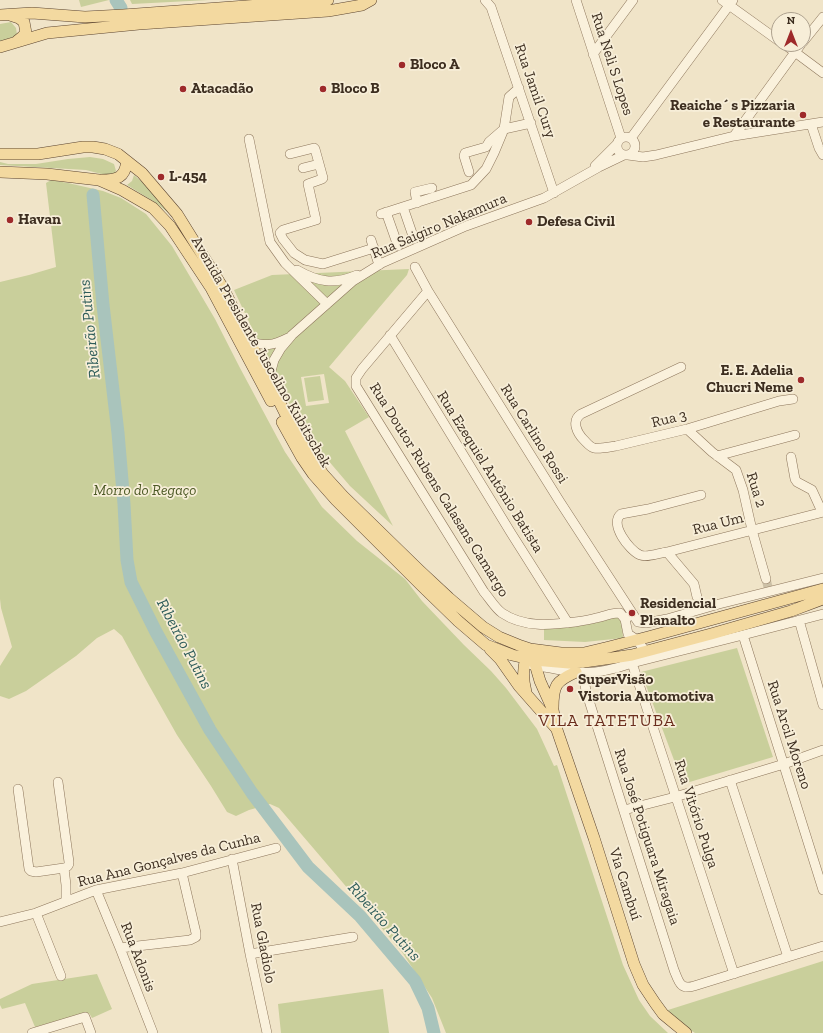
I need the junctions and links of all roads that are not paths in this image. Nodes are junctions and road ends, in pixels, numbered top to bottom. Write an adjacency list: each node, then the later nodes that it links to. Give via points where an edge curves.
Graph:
1 (328, 0): 6 (main road)
2 (371, 0): 13 (main road, via 368,3 328,11 47,33)
3 (485, 0): 18 (street, Rua Jamil Cury, via 491,7)
4 (576, 0): 16 (street, Rua Neli S Lopes)
5 (633, 0): 16 (street)
6 (278, 2): 8 (main road)
7 (728, 2): 12 (street); 24 (street)
8 (242, 3): 9 (main road, via 133,15)
9 (4, 15): 13 (main road, via 19,18 24,22 26,33)
10 (823, 17): 11 (street)
11 (811, 32)
12 (771, 35)
13 (15, 42): 14 (main road)
14 (0, 47)
15 (795, 52): 17 (street); 23 (street)
16 (593, 54): 26 (street, Rua Neli S Lopes)
17 (823, 73)
18 (519, 88): 20 (street, Rua Jamil Cury); 22 (street, via 509,98)
19 (823, 122): 21 (street, Rua Saigiro Nakamura)
20 (531, 123): 22 (street); 41 (street, Rua Jamil Cury)
21 (811, 124): 23 (street, Rua Saigiro Nakamura); 32 (street)
22 (504, 129): 37 (street, via 486,147 465,153); 42 (street, via 486,169 471,185)
23 (734, 136): 31 (street, Rua Saigiro Nakamura)
24 (631, 138): 26 (street, via 628,136); 27 (street)
25 (249, 139): 46 (street, via 270,242)
26 (619, 141): 30 (street, via 616,147 620,154); 38 (street, Rua Saigiro Nakamura)
27 (635, 148): 30 (street, via 631,154); 31 (street)
28 (0, 154): 33 (main road, Avenida Presidente Juscelino Kubitschek, via 38,154 93,147 118,154)
29 (290, 154): 34 (street, via 314,148)
30 (626, 155): 31 (street, Rua Saigiro Nakamura); 38 (street, Rua Saigiro Nakamura)
31 (656, 155)
32 (823, 155)
33 (127, 161): 39 (main road, via 121,176 116,179); 53 (main road, Avenida Presidente Juscelino Kubitschek, via 142,173 177,214 223,288)
34 (319, 164): 35 (street); 47 (street, via 323,178 308,185 316,220 283,230 280,233 283,240 294,253 305,260 323,264 373,244)
35 (304, 168)
36 (0, 172): 39 (main road, Avenida Presidente Juscelino Kubitschek)
37 (469, 172)
38 (588, 172): 41 (street, Rua Saigiro Nakamura)
39 (99, 180): 79 (main road, Avenida Presidente Juscelino Kubitschek, via 153,208 170,226 211,288 313,474 420,585)
40 (432, 188): 42 (street, via 415,192)
41 (554, 193): 47 (street, Rua Saigiro Nakamura, via 466,226)
42 (417, 202): 43 (street)
43 (403, 207): 44 (street); 45 (street, via 384,213)
44 (414, 239)
45 (398, 246)
46 (285, 263): 47 (street, via 308,276 332,281 346,279); 50 (street)
47 (376, 267): 50 (street, Rua Saigiro Nakamura, via 353,281)
48 (415, 267): 49 (street, Rua Carlino Rossi)
49 (428, 291): 52 (street); 72 (street, Rua Carlino Rossi)
50 (327, 304): 51 (street, Rua Saigiro Nakamura)
51 (292, 335): 53 (street, Rua Saigiro Nakamura, via 274,344); 55 (street, Rua Saigiro Nakamura, via 274,360)
52 (390, 336): 75 (street, Rua Ezequiel Antônio Batista); 75 (street, Rua Doutor Rubens Calasans Camargo, via 358,375 356,386 484,592 496,607 502,613 524,622 544,625)
53 (250, 342): 55 (main road, Avenida Presidente Juscelino Kubitschek)
54 (681, 367): 57 (street, Rua 3, via 579,416 575,426 580,436 593,447 616,446)
55 (269, 381): 81 (main road, Avenida Presidente Juscelino Kubitschek, via 304,445 323,474 343,496 449,598 483,627 521,646)
56 (793, 399): 57 (street, Rua 3)
57 (687, 429): 59 (street, Rua 2)
58 (795, 435): 59 (street)
59 (717, 456): 63 (street, Rua 2, via 736,470)
60 (791, 457): 62 (street, via 795,479 812,490)
61 (701, 495): 64 (street, Rua Um, via 618,516 620,532 634,552 646,556)
62 (823, 512): 63 (street, Rua Um)
63 (752, 530): 64 (street, Rua Um); 66 (street, Rua 2)
64 (667, 552): 68 (street, via 694,584)
65 (823, 578): 66 (street)
66 (768, 586): 70 (street)
67 (823, 589): 74 (main road, Avenida Presidente Juscelino Kubitschek)
68 (697, 597)
69 (823, 599): 77 (main road, Avenida Presidente Juscelino Kubitschek)
70 (719, 604): 72 (street, via 667,620 646,623); 74 (street)
71 (823, 614): 73 (street)
72 (629, 617): 75 (street, Rua Doutor Rubens Calasans Camargo, via 616,612); 78 (street, Rua Carlino Rossi, via 628,634)
73 (799, 620): 76 (street); 85 (street)
74 (707, 621): 77 (street); 78 (main road, Avenida Presidente Juscelino Kubitschek)
75 (568, 623)
76 (743, 635): 77 (street); 89 (street, Rua Arcil Moreno)
77 (712, 638): 80 (main road, Avenida Presidente Juscelino Kubitschek)
78 (637, 640): 80 (street, Rua Carlino Rossi); 81 (main road, Avenida Presidente Juscelino Kubitschek, via 584,653 561,653)
79 (486, 646): 81 (main road, Avenida Presidente Juscelino Kubitschek); 84 (main road, via 500,659)
80 (648, 655): 81 (main road, Avenida Presidente Juscelino Kubitschek, via 569,663); 82 (street)
81 (532, 659): 83 (street); 84 (main road, Via Cambuí, via 523,678); 86 (main road, Via Cambuí)
82 (632, 663): 83 (street, via 618,668); 93 (street, Rua Vitório Pulga)
83 (580, 672): 86 (main road, via 562,679 556,685); 94 (street, Rua José Potiguara Miragaia)
84 (527, 694): 87 (main road, Via Cambuí)
85 (823, 705)
86 (553, 710): 87 (main road, Via Cambuí)
87 (557, 730): 115 (main road, Via Cambuí, via 634,964 643,985 655,1003)
88 (823, 750): 89 (street)
89 (784, 764): 90 (street); 100 (street, Rua Arcil Moreno)
90 (730, 780): 93 (street); 108 (street)
91 (58, 782): 97 (street, via 69,862)
92 (18, 788): 97 (street, via 29,869 36,872)
93 (675, 797): 94 (street); 109 (street, Rua Vitório Pulga)
94 (624, 810): 109 (street, Rua José Potiguara Miragaia, via 679,983 690,988)
95 (276, 848): 96 (street, Rua Ana Gonçalves da Cunha)
96 (232, 859): 98 (street, Rua Ana Gonçalves da Cunha); 107 (street, Rua Gladiolo)
97 (64, 868): 101 (street)
98 (182, 873): 99 (street, Rua Ana Gonçalves da Cunha); 106 (street, via 196,937 190,940)
99 (96, 890): 101 (street, Rua Ana Gonçalves da Cunha); 106 (street, Rua Adonis)
100 (823, 890)
101 (66, 901): 102 (street, Rua Ana Gonçalves da Cunha)
102 (36, 913): 103 (street, Rua Ana Gonçalves da Cunha); 110 (street)
103 (0, 922)
104 (353, 938): 107 (street)
105 (823, 946): 108 (street)
106 (120, 948): 113 (street, Rua Adonis)
107 (250, 954): 114 (street, Rua Gladiolo)
108 (788, 957): 109 (street)
109 (734, 974)
110 (61, 976)
111 (32, 1033): 112 (street, via 85,1018)
112 (91, 1033)
113 (153, 1033)
114 (267, 1033)
115 (686, 1033)

